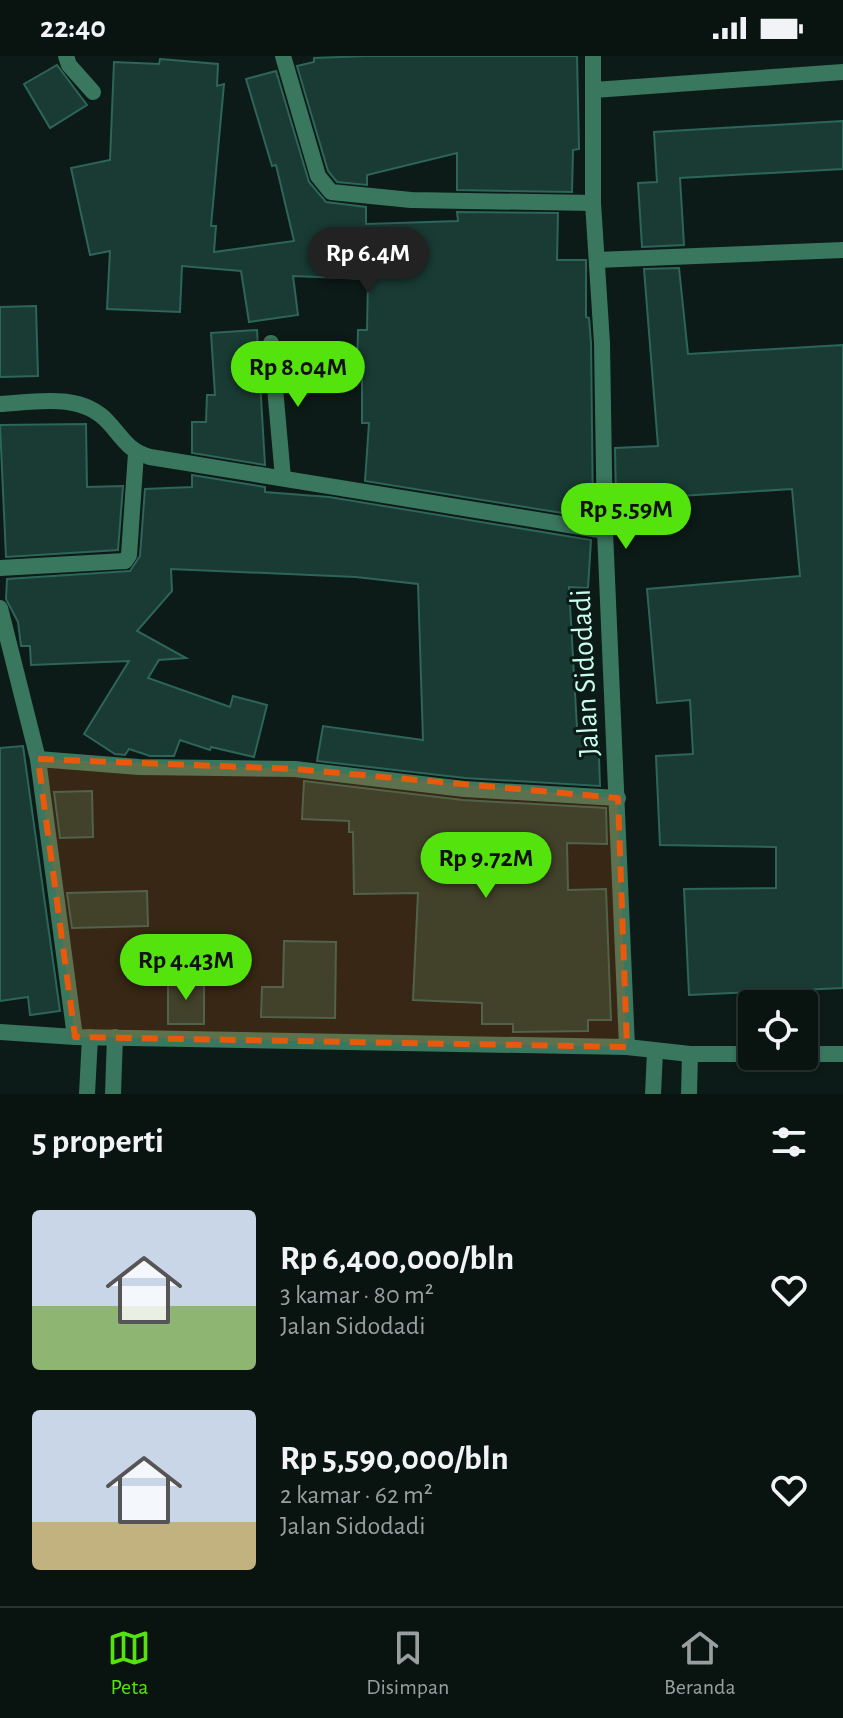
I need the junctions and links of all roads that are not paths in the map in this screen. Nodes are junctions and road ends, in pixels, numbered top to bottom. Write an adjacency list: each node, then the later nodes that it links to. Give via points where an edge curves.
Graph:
1 (66, 56): 6 (street)
2 (283, 56): 7 (street, via 318,176 331,192 411,200)
3 (593, 56): 5 (street, Jalan Sidodadi)
4 (843, 72): 5 (street)
5 (594, 90): 7 (street, Jalan Sidodadi)
6 (93, 92)
7 (593, 203): 9 (street, Jalan Sidodadi)
8 (843, 250): 9 (street)
9 (597, 260): 14 (street, Jalan Sidodadi)
10 (271, 343): 13 (street)
11 (0, 404): 12 (street, via 82,405 107,420)
12 (136, 453): 13 (street); 15 (street, via 125,561)
13 (283, 478): 14 (street)
14 (605, 531): 18 (street, Jalan Sidodadi)
15 (0, 568)
16 (0, 608): 17 (street)
17 (38, 759): 18 (street, via 139,767 295,769 464,789); 20 (street)
18 (618, 798): 22 (street, Jalan Sidodadi)
19 (0, 1032): 20 (street)
20 (82, 1037): 21 (street); 28 (street)
21 (115, 1037): 22 (street); 29 (street)
22 (627, 1047): 23 (street)
23 (655, 1051): 24 (street); 30 (street)
24 (690, 1054): 25 (street); 31 (street)
25 (738, 1054)
26 (818, 1054): 27 (street)
27 (843, 1054)
28 (87, 1094)
29 (113, 1094)
30 (653, 1094)
31 (689, 1094)

